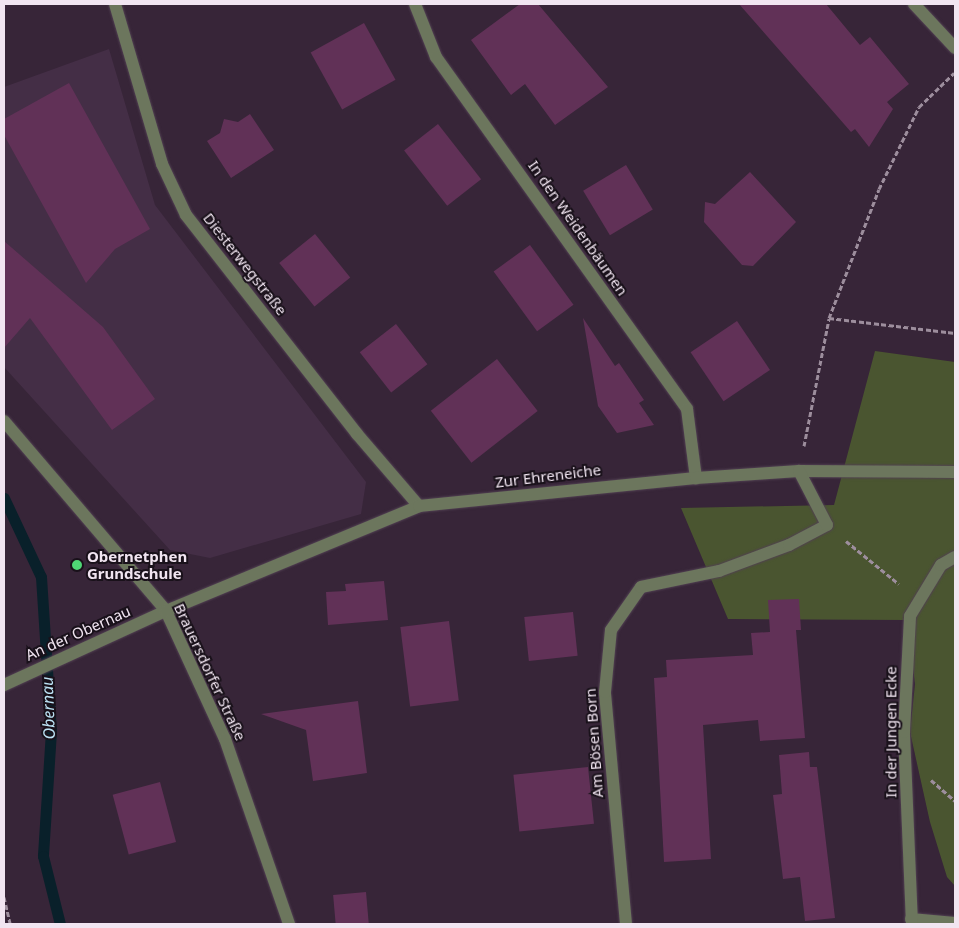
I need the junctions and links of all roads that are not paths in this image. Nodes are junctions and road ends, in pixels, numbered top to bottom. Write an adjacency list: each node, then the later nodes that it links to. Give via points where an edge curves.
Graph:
1 (115, 4): 9 (street, Diesterwegstraße, via 162,164 186,215 352,428)
2 (414, 4): 8 (street, In den Weidenbäumen, via 436,57 687,409)
3 (914, 4): 4 (street)
4 (955, 48)
5 (4, 420): 11 (street, Brauersdorfer Straße)
6 (799, 471): 7 (street, Zur Ehreneiche); 8 (street, Zur Ehreneiche); 16 (street, Am Bösen Born, via 827,525 789,545 719,571 640,587 611,630 605,692)
7 (955, 472)
8 (696, 478): 9 (street, Zur Ehreneiche)
9 (419, 506): 11 (street, Zur Ehreneiche)
10 (955, 557): 13 (street, In der Jungen Ecke, via 941,565 917,599 910,616 904,732)
11 (166, 611): 12 (street, An der Obernau); 15 (street, Brauersdorfer Straße, via 225,740)
12 (4, 685)
13 (912, 921): 14 (street)
14 (955, 923)
15 (289, 924)
16 (626, 924)

